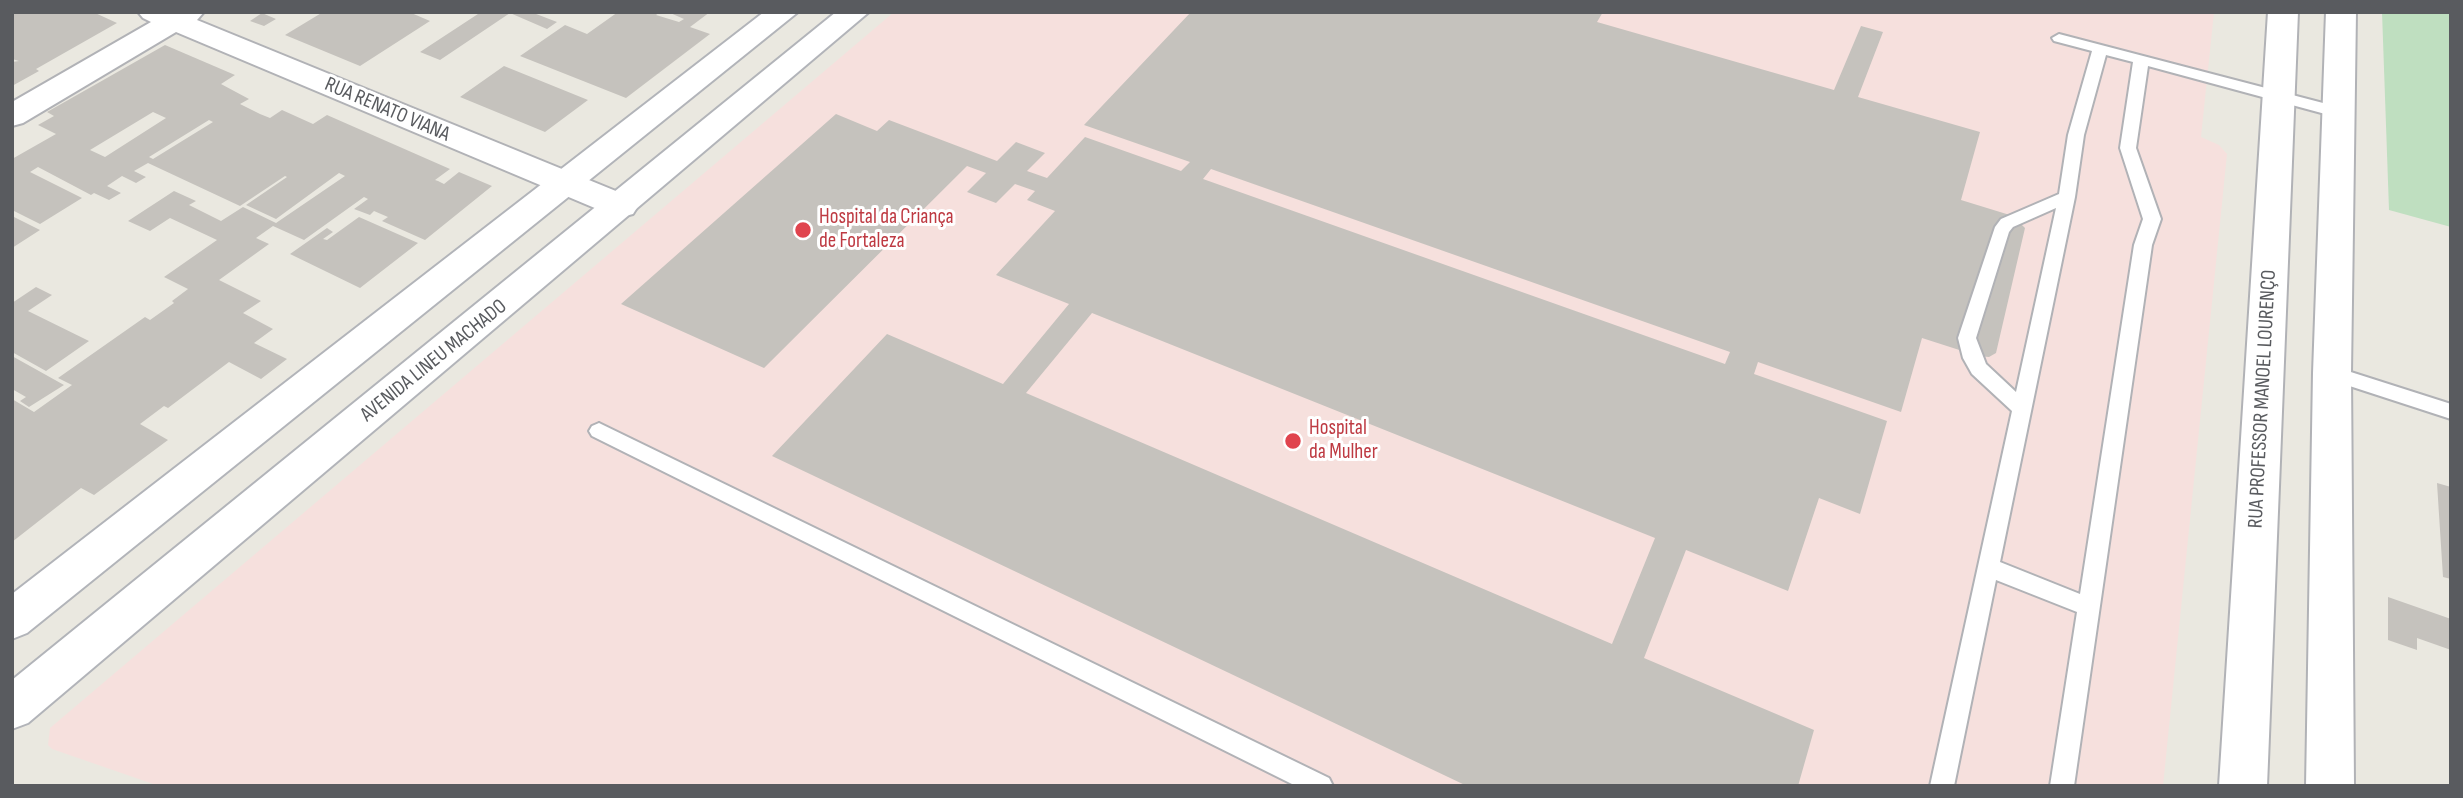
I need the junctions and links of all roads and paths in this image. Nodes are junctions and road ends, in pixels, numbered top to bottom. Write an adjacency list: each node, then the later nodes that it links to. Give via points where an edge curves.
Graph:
1 (783, 12): 10 (street)
2 (854, 12): 13 (street, AVENIDA LINEU MACHADO)
3 (2283, 12): 9 (street, RUA PROFESSOR MANOEL LOURENÇO)
4 (2341, 12): 11 (street)
5 (172, 15): 12 (street); 14 (street, RUA RENATO VIANA)
6 (2059, 38): 7 (lane)
7 (2100, 48): 8 (lane); 15 (lane, via 2076,135)
8 (2141, 59): 9 (lane); 24 (lane, via 2128,148 2152,219 2143,245)
9 (2279, 96): 11 (lane); 30 (street, RUA PROFESSOR MANOEL LOURENÇO)
10 (671, 100): 13 (street); 14 (street)
11 (2340, 113): 19 (street)
12 (12, 116)
13 (725, 119): 16 (street, AVENIDA LINEU MACHADO)
14 (564, 184): 16 (street, RUA RENATO VIANA); 17 (street)
15 (2067, 197): 20 (lane); 20 (lane, via 2007,223 2001,231 1967,338 1979,369)
16 (621, 206): 18 (street, AVENIDA LINEU MACHADO)
17 (478, 252): 18 (street); 25 (street)
18 (536, 277): 26 (street, AVENIDA LINEU MACHADO)
19 (2332, 373): 21 (lane); 31 (street)
20 (2021, 408): 23 (lane)
21 (2451, 412)
22 (599, 431): 27 (lane)
23 (1988, 568): 24 (lane); 28 (lane)
24 (2090, 607): 29 (lane)
25 (12, 620)
26 (12, 708)
27 (1321, 786)
28 (1942, 786)
29 (2062, 786)
30 (2243, 786)
31 (2330, 786)

